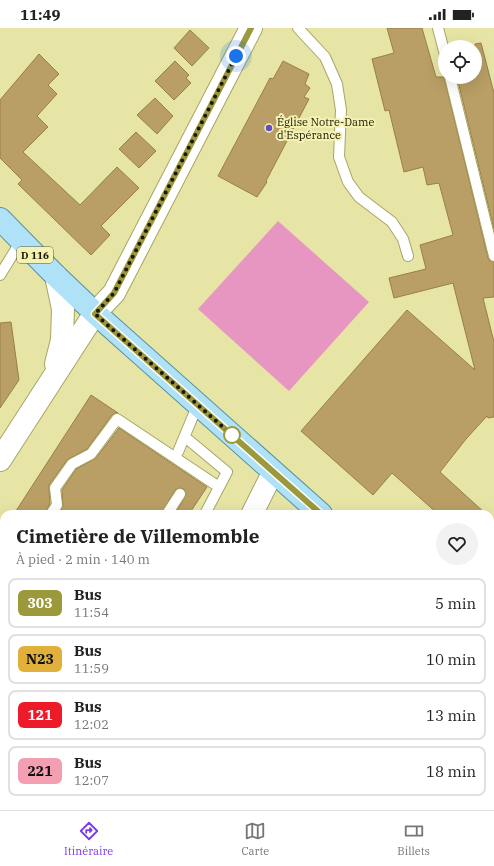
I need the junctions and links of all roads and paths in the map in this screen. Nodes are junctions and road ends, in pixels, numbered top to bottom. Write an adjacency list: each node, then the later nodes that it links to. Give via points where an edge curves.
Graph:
1 (251, 28): 11 (street, via 114,293)
2 (298, 28): 7 (lane, via 325,57 337,84 341,110 339,158 348,182 359,197 392,222 403,239)
3 (438, 28): 4 (lane)
4 (441, 40)
5 (452, 84): 8 (lane)
6 (9, 230): 9 (lane); 10 (main road, D 116)
7 (408, 256)
8 (494, 256)
9 (0, 275)
10 (56, 276): 11 (main road, D 116); 12 (street, via 63,309 62,340)
11 (95, 314): 12 (street); 13 (main road, D 116)
12 (51, 382): 16 (street)
13 (198, 404): 14 (lane); 17 (main road, D 116)
14 (185, 437): 15 (lane); 18 (lane, via 227,472)
15 (178, 452)
16 (0, 460)
17 (273, 472): 23 (street); 24 (main road, D 116)
18 (219, 487): 20 (lane, via 117,419 91,454 72,464 63,476 55,488 57,505); 22 (lane)
19 (180, 494): 21 (lane)
20 (54, 510)
21 (170, 510)
22 (207, 510)
23 (254, 510)
24 (316, 510)

